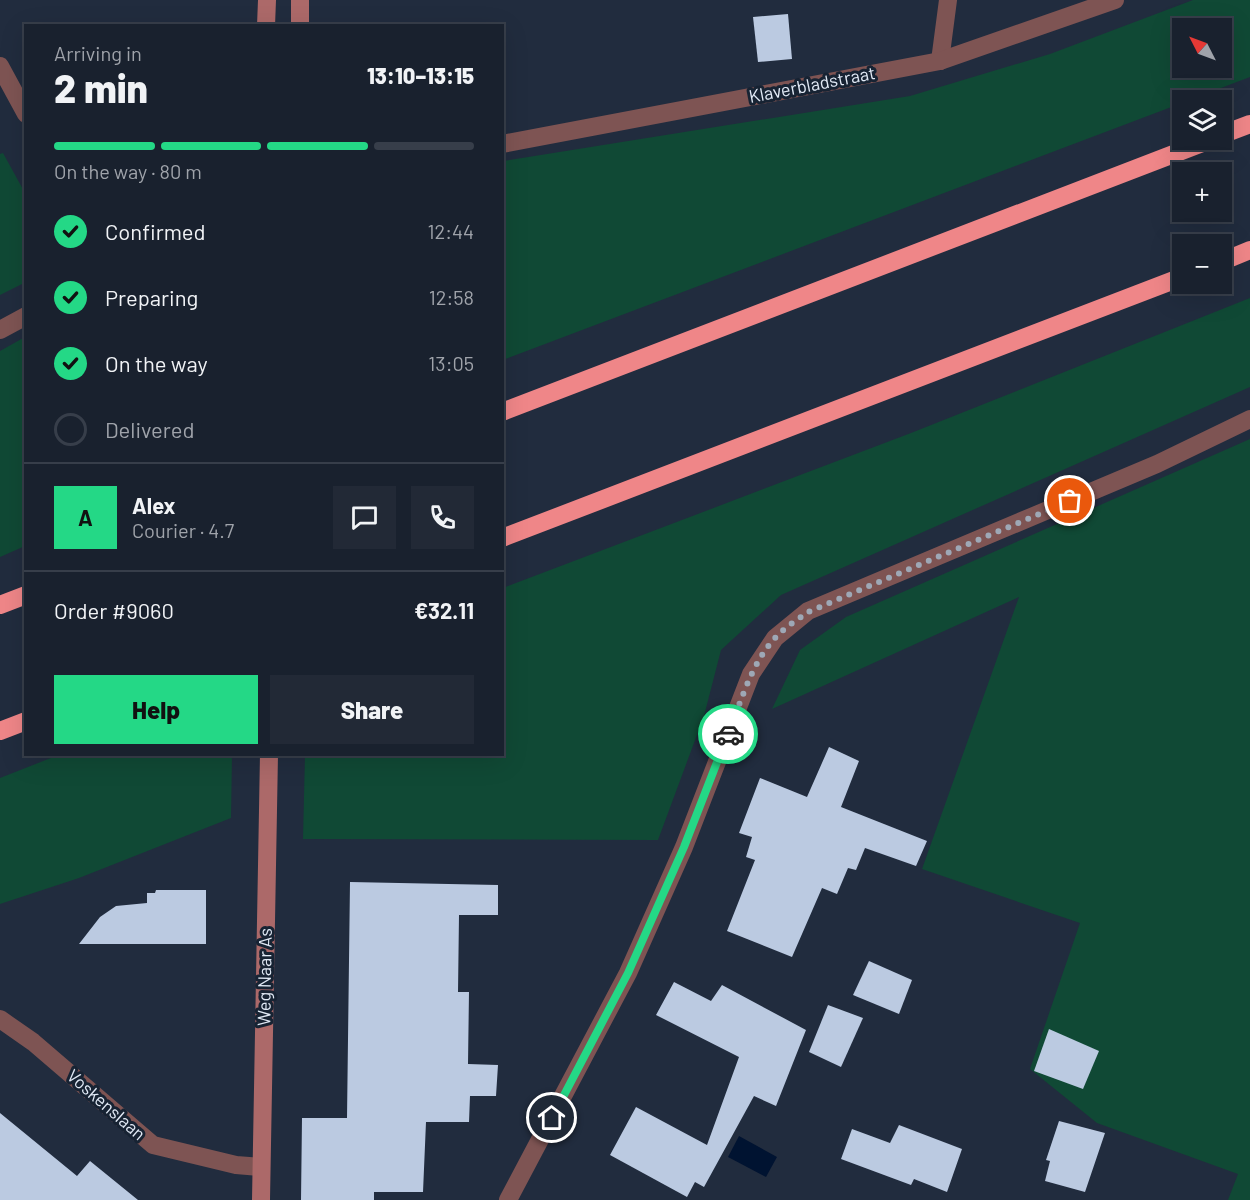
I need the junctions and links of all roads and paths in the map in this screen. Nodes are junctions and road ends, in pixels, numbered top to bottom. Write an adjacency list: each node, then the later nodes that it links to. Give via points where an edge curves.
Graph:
1 (267, 0): 5 (main road)
2 (300, 0): 6 (main road)
3 (948, 0): 7 (street)
4 (1114, 0): 7 (street, Klaverbladstraat)
5 (266, 24)
6 (300, 24)
7 (940, 61): 12 (street, Klaverbladstraat)
8 (0, 66): 9 (street)
9 (24, 110)
10 (1250, 124): 11 (highway)
11 (1232, 131)
12 (504, 144)
13 (1184, 150): 19 (highway)
14 (1250, 250): 15 (highway)
15 (1232, 257)
16 (1172, 281): 21 (highway)
17 (24, 317): 18 (street)
18 (0, 330)
19 (504, 411)
20 (1250, 419): 30 (street, via 1157,464 808,612 775,638 751,674 684,847 628,973)
21 (504, 537)
22 (24, 596): 23 (highway)
23 (0, 605)
24 (24, 722): 25 (highway)
25 (0, 731)
26 (269, 756): 28 (main road, Weg Naar As)
27 (0, 1019): 28 (street, Voskenslaan, via 33,1042 153,1145)
28 (261, 1167): 29 (main road, Weg Naar As)
29 (261, 1200)
30 (508, 1200)

